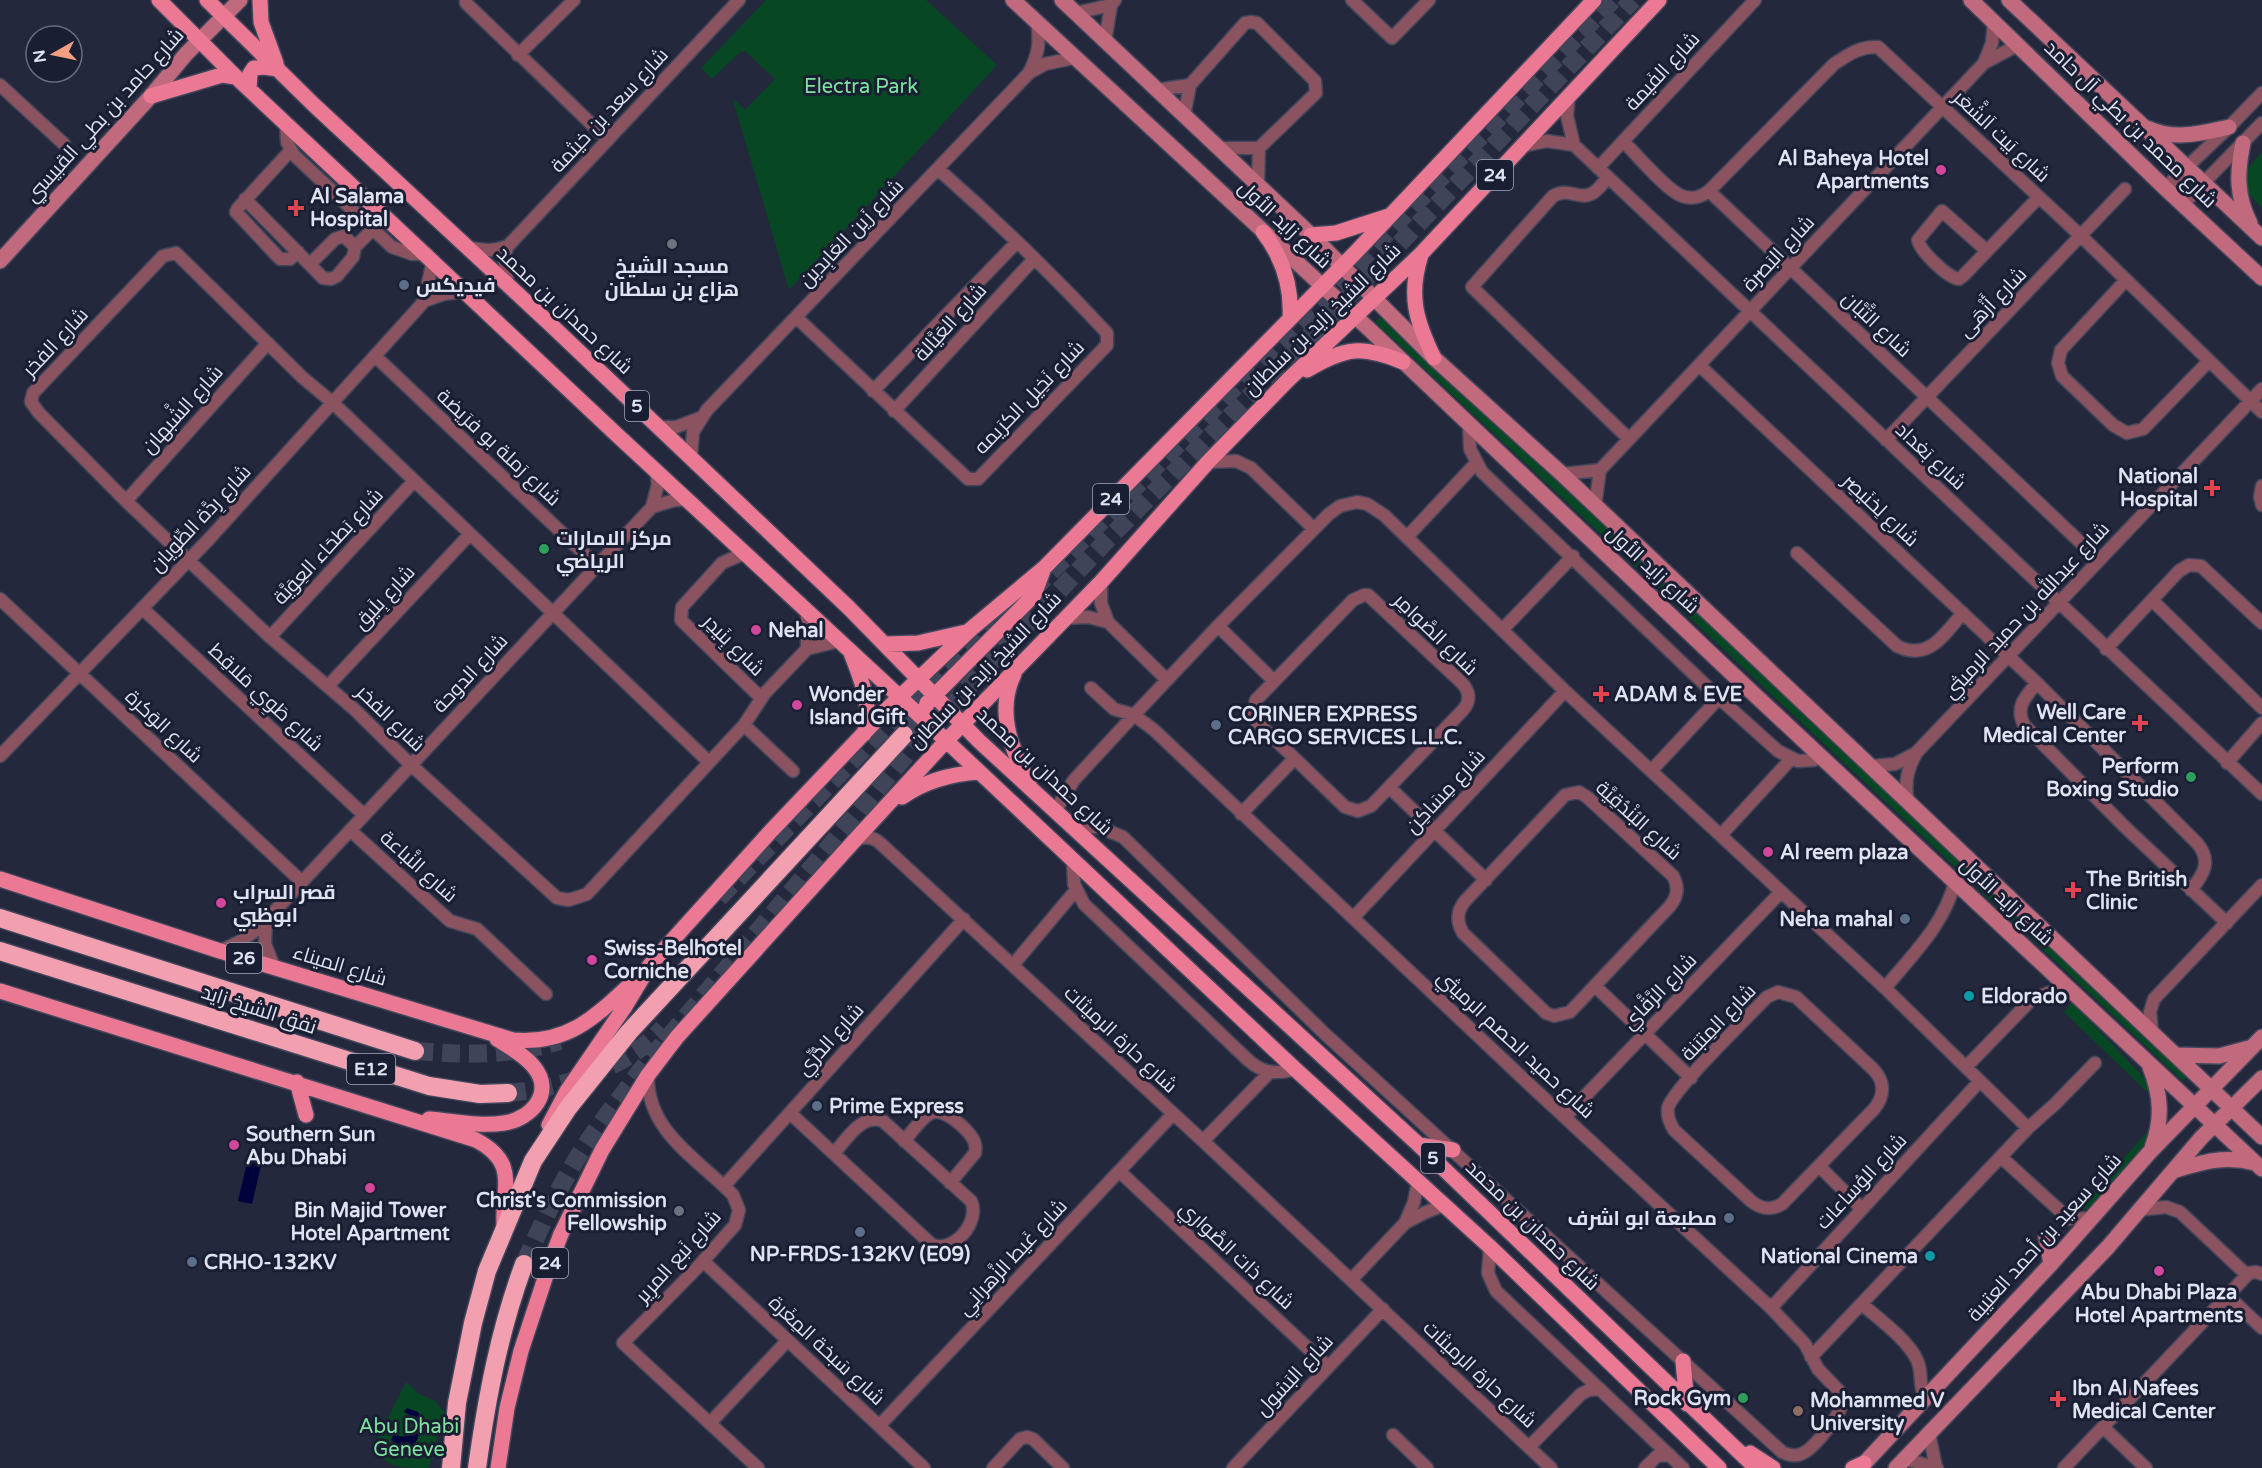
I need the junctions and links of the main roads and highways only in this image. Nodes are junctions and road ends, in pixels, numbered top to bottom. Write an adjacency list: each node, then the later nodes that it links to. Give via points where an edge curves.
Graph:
1 (159, 0): 12 (main road, 5)
2 (207, 0): 11 (main road, شارع حمدان بن محمد / 5)
3 (240, 0): 11 (main road, شارع حامد بن بطي القبيسي)
4 (260, 0): 13 (main road, via 261,22)
5 (1013, 0): 21 (main road, شارع زايد الأول)
6 (1062, 0): 22 (main road, شارع زايد الأول)
7 (1594, 0): 20 (main road, شارع الشيخ زايد بن سلطان / 24)
8 (1659, 0): 24 (main road, شارع الشيخ زايد بن سلطان / 24)
9 (1971, 0): 27 (main road, شارع محمد بن بطي آل حامد)
10 (2009, 0): 17 (main road, شارع محمد بن بطي آل حامد)
11 (223, 17): 12 (main road, شارع حامد بن بطي القبيسي); 13 (main road, شارع حمدان بن محمد / 5)
12 (200, 40): 14 (main road, 5); 16 (main road, شارع حامد بن بطي القبيسي)
13 (278, 69): 15 (main road, via 254,68); 37 (main road, شارع حمدان بن محمد / 5)
14 (236, 77): 15 (main road, 5); 16 (main road, via 222,75)
15 (249, 89): 38 (main road, 5)
16 (151, 96): 25 (main road, شارع حامد بن بطي القبيسي)
17 (2140, 125): 18 (main road, via 2180,136); 23 (main road, شارع محمد بن بطي آل حامد)
18 (2229, 127)
19 (2243, 143): 23 (main road, via 2238,184 2243,208)
20 (1392, 216): 22 (main road, via 1336,233); 26 (main road, شارع الشيخ زايد بن سلطان / 24)
21 (1263, 232): 28 (main road, شارع زايد الأول); 31 (main road, via 1285,270)
22 (1311, 235): 26 (main road, شارع زايد الأول)
23 (2258, 235)
24 (1421, 254): 29 (main road, شارع الشيخ زايد بن سلطان / 24); 32 (main road, via 1413,297 1420,327)
25 (0, 261)
26 (1341, 267): 28 (main road, شارع الشيخ زايد بن سلطان / 24); 29 (main road, شارع زايد الأول)
27 (2262, 279)
28 (1321, 286): 30 (main road, شارع زايد الأول); 31 (main road, شارع الشيخ زايد بن سلطان / 24)
29 (1374, 299): 30 (main road, شارع الشيخ زايد بن سلطان / 24); 32 (main road, شارع زايد الأول)
30 (1355, 316): 33 (main road, شارع زايد الأول); 34 (main road, شارع الشيخ زايد بن سلطان / 24)
31 (1290, 318): 35 (main road, شارع الشيخ زايد بن سلطان / 24)
32 (1434, 358): 59 (main road, شارع زايد الأول, via 1562,474)
33 (1403, 362): 34 (main road, via 1359,350 1321,362); 60 (main road, شارع زايد الأول)
34 (1288, 380): 39 (main road, شارع الشيخ زايد بن سلطان / 24)
35 (1044, 567): 36 (main road, شارع الشيخ زايد بن سلطان / 24); 41 (main road, via 1034,595)
36 (971, 630): 37 (main road, via 931,641); 40 (main road, شارع الشيخ زايد بن سلطان / 24)
37 (886, 644): 40 (main road, شارع حمدان بن محمد / 5)
38 (844, 645): 42 (main road, 5); 45 (main road, via 867,703)
39 (1022, 663): 44 (main road, شارع الشيخ زايد بن سلطان / 24); 49 (main road, via 1007,692 1005,717 1016,753)
40 (919, 678): 41 (main road, شارع حمدان بن محمد / 5); 42 (main road, شارع الشيخ زايد بن سلطان / 24)
41 (935, 695): 43 (main road, via 925,710); 44 (main road, شارع حمدان بن محمد / 5)
42 (900, 697): 43 (main road, 5); 45 (main road, شارع الشيخ زايد بن سلطان / 24)
43 (927, 723): 47 (main road, 5)
44 (963, 725): 47 (main road, شارع الشيخ زايد بن سلطان / 24); 49 (main road, شارع حمدان بن محمد / 5)
45 (864, 734): 54 (main road, شارع الشيخ زايد بن سلطان / 24)
46 (904, 735): 74 (highway, via 629,1032 568,1108)
47 (946, 741): 48 (main road, 5); 50 (main road, شارع الشيخ زايد بن سلطان / 24)
48 (979, 772): 50 (main road, via 928,782); 84 (main road, 5, via 1294,1069 1490,1247)
49 (1037, 795): 71 (main road, شارع حمدان بن محمد / 5)
50 (881, 814): 86 (main road, شارع الشيخ زايد بن سلطان / 24, via 712,996 648,1075 602,1150 550,1263 521,1351 507,1408)
51 (0, 879): 56 (main road, شارع الميناء / 26)
52 (0, 918): 58 (highway, نفق الشيخ زايد / E12)
53 (0, 951): 64 (highway, نفق الشيخ زايد / E12, via 420,1083 454,1091)
54 (650, 965): 56 (main road, شارع الميناء / 26, via 597,1016 574,1031 535,1040); 74 (main road, شارع الشيخ زايد بن سلطان / 24, via 552,1116)
55 (0, 991): 62 (main road)
56 (489, 1034): 68 (main road, via 536,1069 542,1087 534,1109 513,1121 495,1124)
57 (2257, 1042): 59 (main road, via 2226,1055); 63 (main road, شارع سعيد بن أحمد العتيبة)
58 (415, 1051)
59 (2176, 1055): 63 (main road, شارع زايد الأول)
60 (2149, 1064): 65 (main road, شارع زايد الأول); 73 (main road, via 2161,1109)
61 (2262, 1078): 66 (main road)
62 (297, 1082): 67 (main road); 68 (main road)
63 (2211, 1088): 65 (main road, شارع سعيد بن أحمد العتيبة); 66 (main road, شارع زايد الأول)
64 (508, 1093)
65 (2194, 1106): 69 (main road, شارع زايد الأول); 73 (main road, شارع سعيد بن أحمد العتيبة)
66 (2231, 1109): 69 (main road); 70 (main road, شارع زايد الأول)
67 (306, 1115)
68 (394, 1115): 77 (main road, via 476,1140 492,1150 507,1178)
69 (2214, 1125): 75 (main road, شارع زايد الأول); 76 (main road)
70 (2262, 1137)
71 (1419, 1145): 72 (main road); 82 (main road, شارع حمدان بن محمد / 5)
72 (1454, 1150)
73 (2150, 1153): 80 (main road, شارع سعيد بن أحمد العتيبة)
74 (533, 1161): 77 (highway, شارع الشيخ زايد بن سلطان / 24)
75 (2259, 1167): 76 (main road, via 2218,1158)
76 (2173, 1171): 85 (main road, via 2108,1247)
77 (504, 1227): 88 (highway, شارع الشيخ زايد بن سلطان / 24, via 473,1323 457,1403)
78 (2046, 1237): 80 (main road)
79 (524, 1264): 89 (highway, via 495,1362)
80 (2051, 1264): 87 (main road, شارع سعيد بن أحمد العتيبة)
81 (1683, 1361): 82 (main road)
82 (1687, 1404): 83 (main road, شارع حمدان بن محمد / 5)
83 (1722, 1437): 92 (main road, شارع حمدان بن محمد / 5); 93 (main road)
84 (1705, 1454): 90 (main road); 91 (main road, 5)
85 (1901, 1463)
86 (500, 1464)
87 (1859, 1466)
88 (451, 1468)
89 (477, 1468)
90 (1714, 1468)
91 (1719, 1468)
92 (1756, 1468)
93 (1773, 1468)

